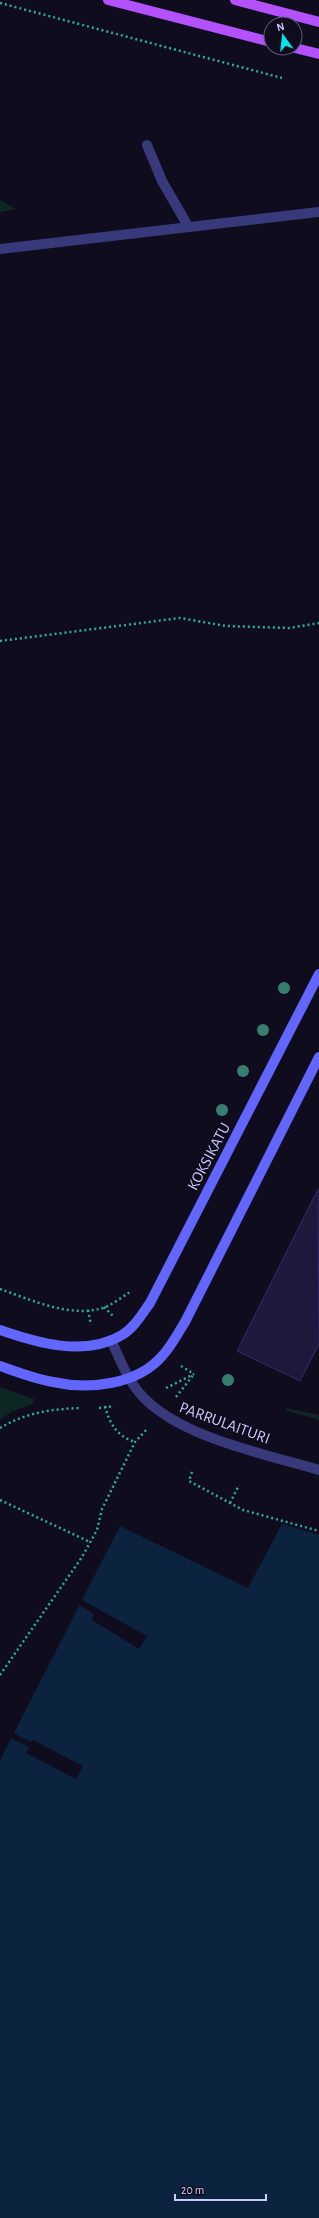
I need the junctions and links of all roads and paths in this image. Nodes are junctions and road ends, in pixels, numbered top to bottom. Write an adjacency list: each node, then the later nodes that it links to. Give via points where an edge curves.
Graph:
1 (108, 0): 5 (main road)
2 (236, 0): 4 (main road)
3 (0, 3): 8 (path)
4 (319, 22)
5 (263, 40)
6 (303, 50): 7 (main road)
7 (319, 54)
8 (282, 78)
9 (146, 144): 11 (street, via 162,181)
10 (319, 212): 11 (street)
11 (188, 226): 12 (street)
12 (0, 249)
13 (319, 623): 14 (path, via 289,628 226,626 180,618)
14 (0, 641)
15 (319, 974): 20 (main road, KOKSIKATU, via 150,1302 128,1330)
16 (319, 1057): 22 (main road, via 185,1322 163,1356 147,1370)
17 (0, 1289): 18 (path, via 65,1310)
18 (88, 1310)
19 (0, 1330): 20 (main road, KOKSIKATU, via 69,1346 90,1346)
20 (111, 1340): 22 (street, PARRULAITURI)
21 (0, 1366): 22 (main road, via 54,1383 88,1385)
22 (129, 1378): 26 (street, PARRULAITURI, via 142,1397 161,1414 190,1429)
23 (75, 1408): 25 (path, via 22,1416)
24 (105, 1408): 32 (path, via 116,1432 135,1442 102,1509 97,1530)
25 (0, 1428)
26 (319, 1470)
27 (192, 1472): 30 (path, via 189,1481)
28 (239, 1485): 30 (path)
29 (0, 1500): 32 (path)
30 (230, 1503): 31 (path, via 242,1510)
31 (319, 1531)
32 (90, 1542): 33 (path)
33 (0, 1675)

